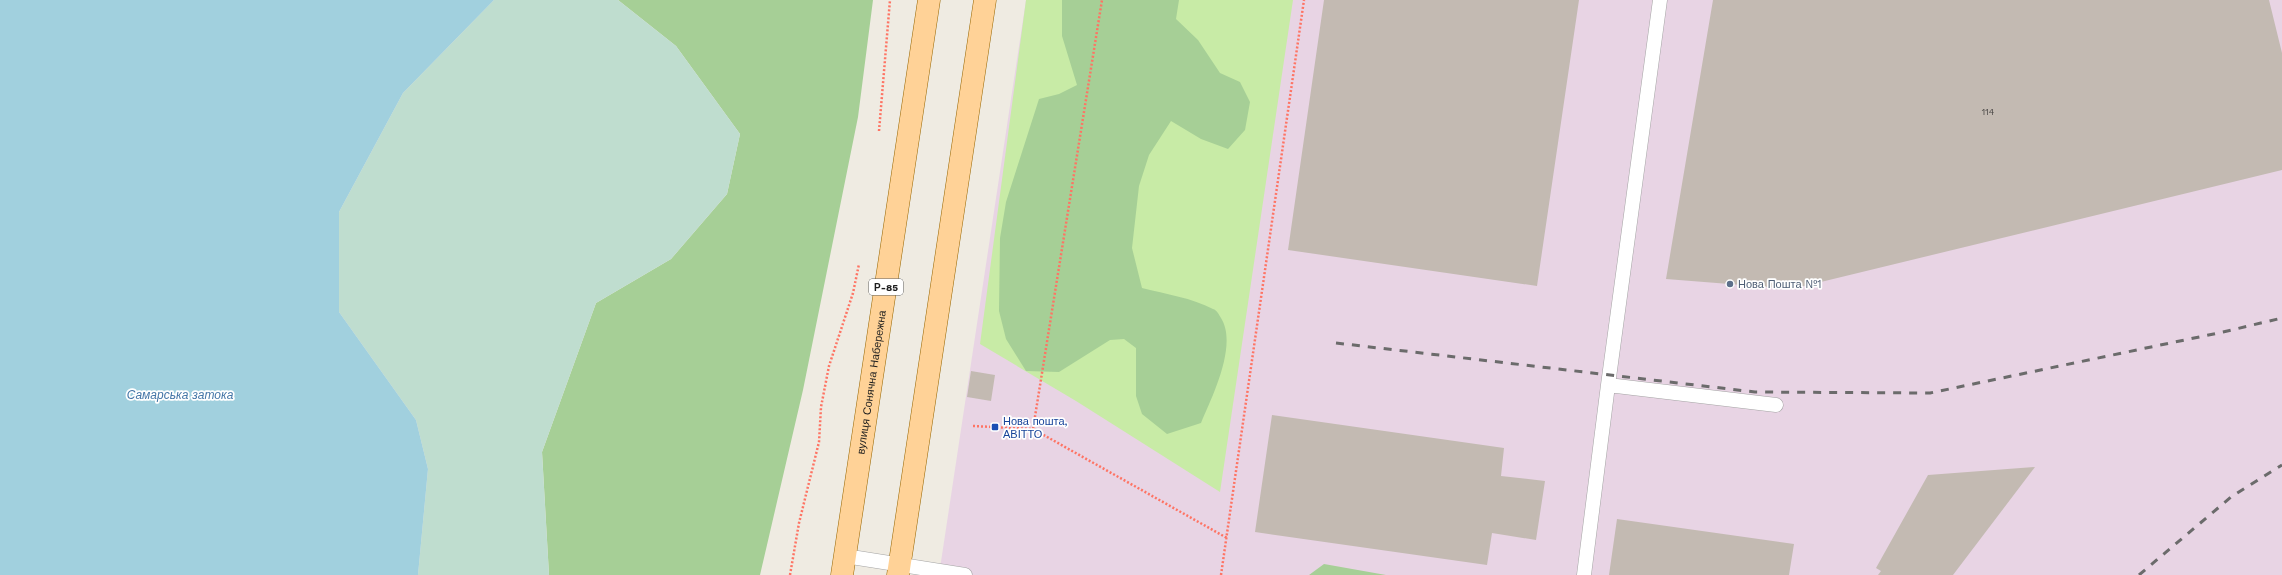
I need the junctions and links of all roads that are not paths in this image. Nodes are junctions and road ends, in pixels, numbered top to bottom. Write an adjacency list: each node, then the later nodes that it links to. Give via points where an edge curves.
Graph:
1 (929, 0): 6 (main road, вулиця Сонячна Набережна / Р-85)
2 (985, 0): 7 (main road)
3 (1660, 0): 4 (lane)
4 (1608, 385): 5 (lane); 9 (lane)
5 (1776, 405)
6 (844, 565): 7 (lane)
7 (899, 569): 8 (lane)
8 (965, 575)
9 (1584, 575)

